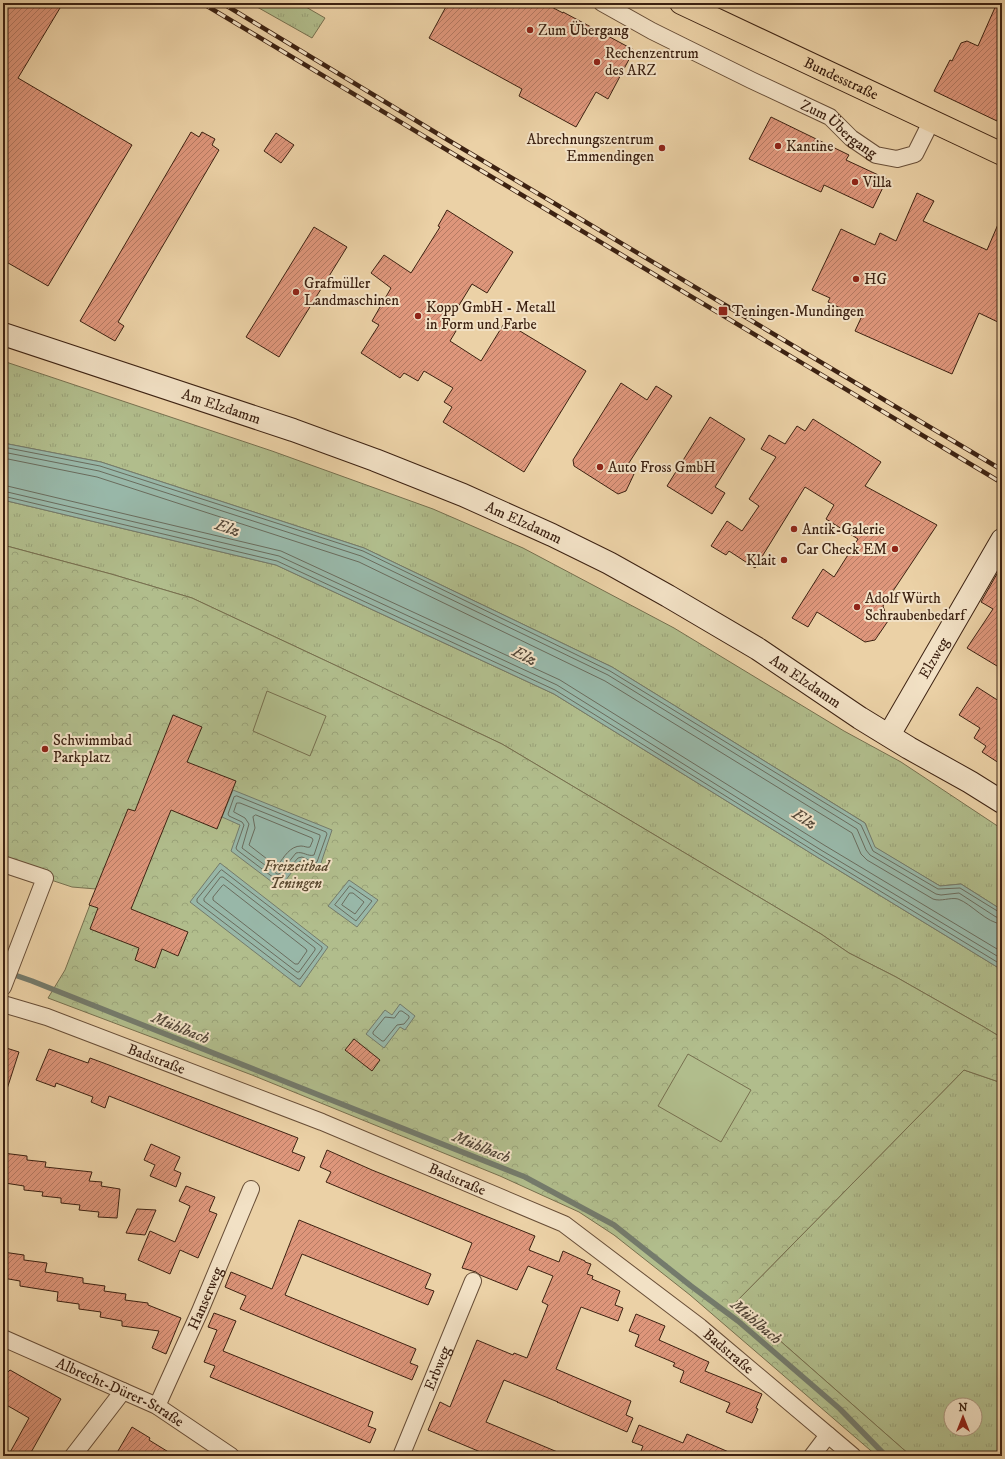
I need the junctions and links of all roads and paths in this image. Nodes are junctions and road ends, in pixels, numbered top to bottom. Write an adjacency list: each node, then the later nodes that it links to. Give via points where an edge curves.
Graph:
1 (602, 3): 3 (street, Zum Übergang, via 830,117 851,138 876,155 896,159 915,154)
2 (681, 3): 3 (main road, Bundesstraße)
3 (932, 120): 4 (main road, Bundesstraße)
4 (1002, 154)
5 (3, 334): 7 (street, Am Elzdamm, via 293,430 375,460 463,495 552,535 668,596 758,649)
6 (1002, 540): 7 (street, Elzweg)
7 (889, 735): 8 (street, Am Elzdamm)
8 (1002, 802)
9 (3, 864): 10 (street, via 45,878)
10 (3, 986)
11 (3, 1004): 17 (street, Badstraße, via 55,1020 322,1122 564,1224 710,1335)
12 (251, 1189): 16 (street, Hanserweg)
13 (473, 1281): 20 (street, Erbweg)
14 (3, 1338): 15 (street, Albrecht-Dürer-Straße)
15 (123, 1391): 16 (street, Albrecht-Dürer-Straße); 18 (street)
16 (157, 1406): 19 (street, Albrecht-Dürer-Straße)
17 (828, 1436): 21 (street); 22 (street, Badstraße)
18 (73, 1456)
19 (231, 1456)
20 (401, 1456)
21 (812, 1456)
22 (853, 1456)

